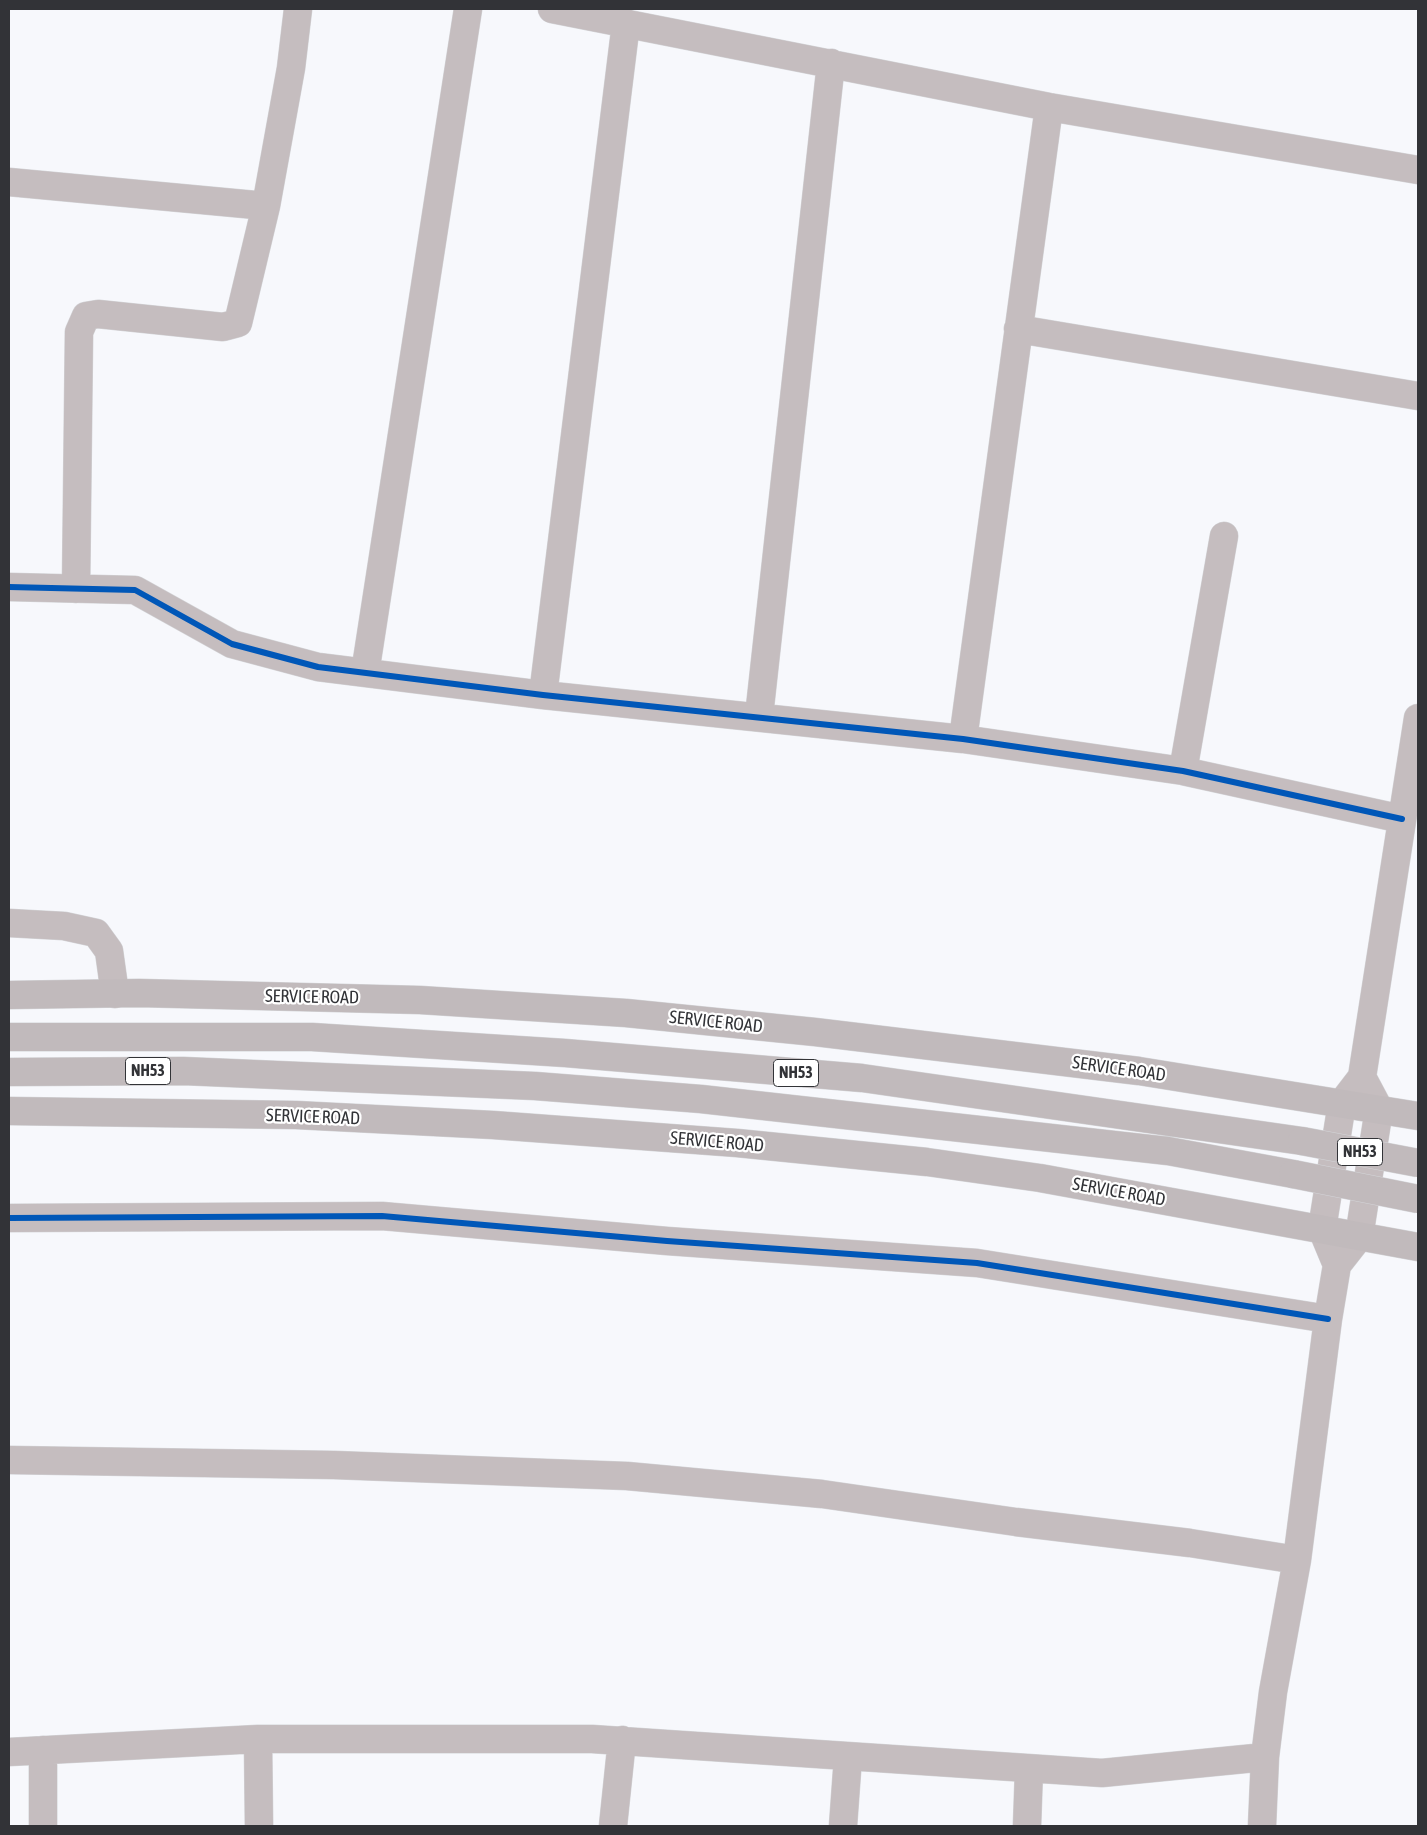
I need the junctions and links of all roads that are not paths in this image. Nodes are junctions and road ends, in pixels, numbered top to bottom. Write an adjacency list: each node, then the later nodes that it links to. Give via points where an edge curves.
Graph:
1 (298, 9): 9 (street, via 291,68)
2 (468, 9): 15 (street)
3 (552, 9): 4 (street)
4 (626, 23): 5 (street); 16 (street)
5 (831, 63): 6 (street); 17 (street)
6 (1049, 107): 7 (street); 10 (street)
7 (1418, 170)
8 (9, 182): 9 (street)
9 (266, 206): 14 (street, via 238,324 223,327 98,314 86,316 78,332)
10 (1018, 329): 11 (street); 19 (street)
11 (1418, 396)
12 (1224, 536): 20 (street)
13 (9, 587): 14 (street)
14 (76, 589): 15 (street, via 135,590 232,644 318,667)
15 (365, 672): 16 (street)
16 (542, 695): 17 (street)
17 (759, 716): 19 (street)
18 (1418, 718): 21 (street)
19 (963, 739): 20 (street)
20 (1183, 771): 21 (street)
21 (1402, 819): 27 (street)
22 (9, 923): 23 (street, via 64,926 96,933 109,951)
23 (115, 994): 24 (highway, SERVICE ROAD); 28 (highway, SERVICE ROAD, via 420,1000 636,1014 1139,1071)
24 (9, 995)
25 (9, 1037): 32 (highway, NH53, bridge, via 312,1037 565,1053 862,1078 1302,1142)
26 (9, 1072): 33 (highway, NH53, bridge, via 183,1071 535,1086 700,1099 1168,1151)
27 (1362, 1077): 28 (street); 29 (street)
28 (1342, 1103): 29 (highway, SERVICE ROAD); 35 (street)
29 (1379, 1109): 31 (highway, SERVICE ROAD); 36 (street)
30 (9, 1112): 35 (highway, SERVICE ROAD, via 306,1116 493,1125 736,1143 927,1162 1040,1178)
31 (1418, 1116)
32 (1418, 1163)
33 (1418, 1199)
34 (9, 1218): 39 (street, via 382,1216 977,1264)
35 (1322, 1229): 36 (highway, SERVICE ROAD); 38 (street)
36 (1359, 1237): 37 (highway, SERVICE ROAD); 38 (street)
37 (1418, 1247)
38 (1337, 1265): 39 (street)
39 (1328, 1319): 41 (street)
40 (9, 1460): 41 (street, via 334,1465 627,1476 822,1494)
41 (1297, 1560): 47 (street, via 1273,1692)
42 (258, 1739): 43 (street); 44 (street); 50 (street)
43 (622, 1740): 46 (street); 51 (street)
44 (42, 1750): 45 (street); 49 (street)
45 (9, 1752)
46 (848, 1756): 48 (street); 52 (street)
47 (1265, 1757): 48 (street, via 1102,1773); 54 (street)
48 (1029, 1769): 53 (street)
49 (43, 1826)
50 (259, 1826)
51 (613, 1826)
52 (843, 1826)
53 (1027, 1826)
54 (1262, 1826)

